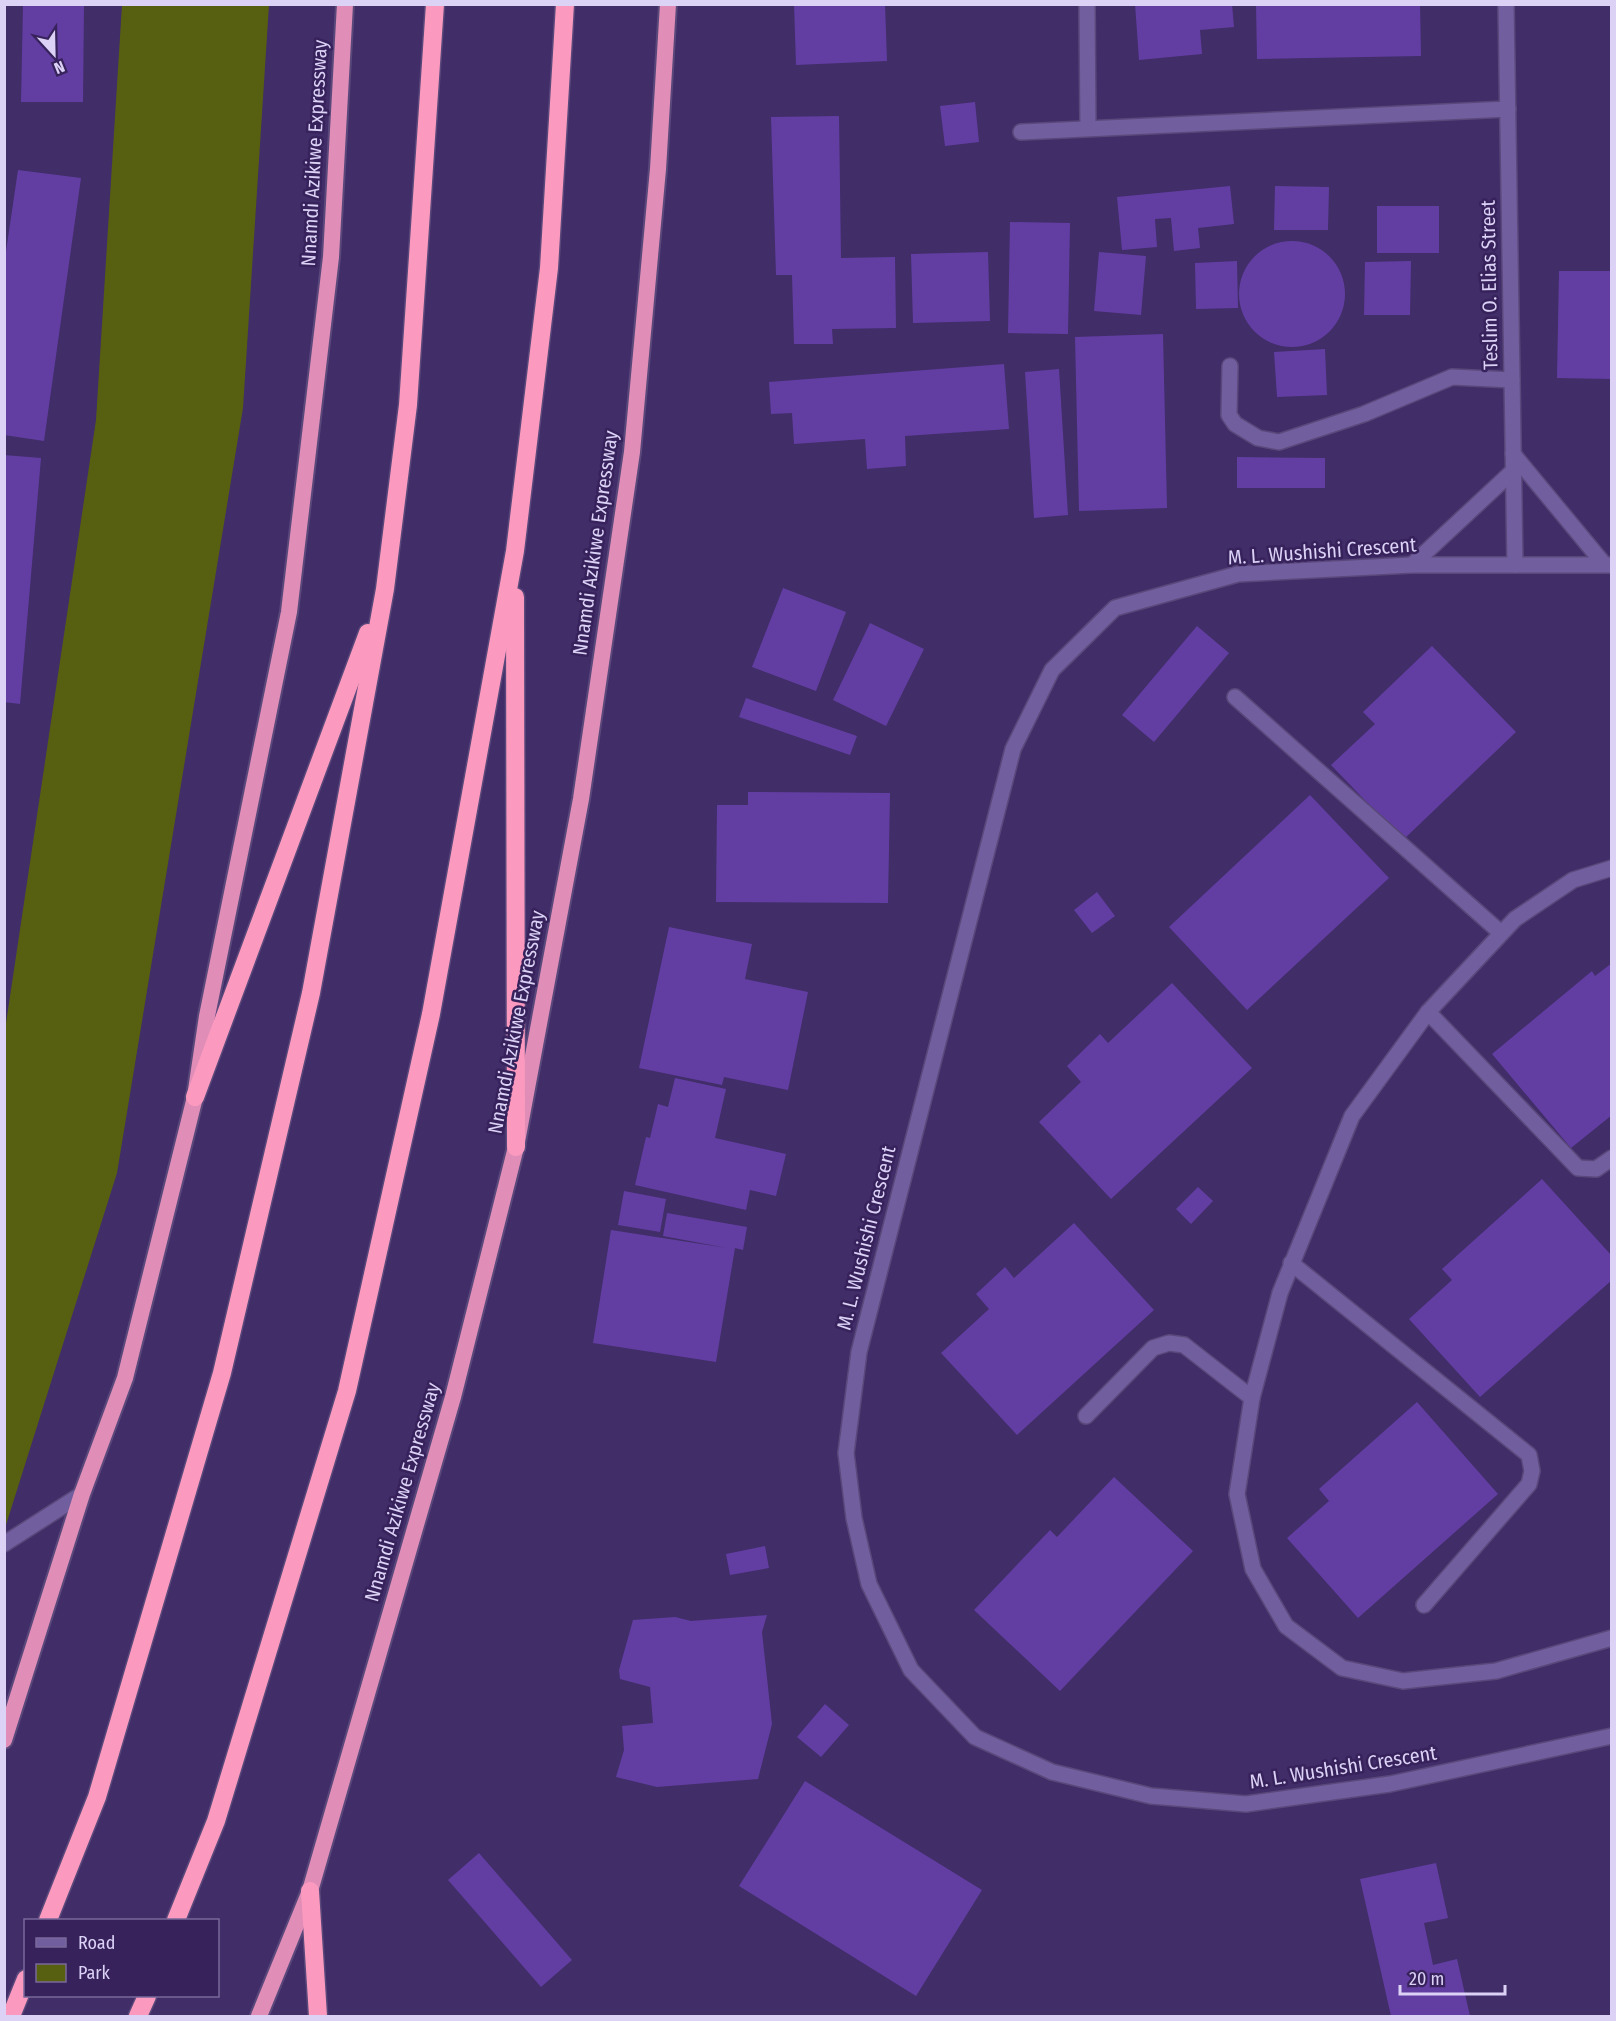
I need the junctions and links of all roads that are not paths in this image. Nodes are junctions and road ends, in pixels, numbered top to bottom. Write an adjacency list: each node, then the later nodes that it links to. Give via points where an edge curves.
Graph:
1 (345, 4): 23 (highway, Nnamdi Azikiwe Expressway, via 331,257 289,612 207,1016)
2 (435, 4): 18 (highway, via 408,405)
3 (565, 4): 14 (highway, via 549,268)
4 (668, 4): 24 (highway, Nnamdi Azikiwe Expressway, via 658,169 632,452 581,799)
5 (1087, 4): 8 (street)
6 (1506, 4): 7 (street, Teslim O. Elias Street)
7 (1508, 110): 8 (street); 11 (street, Teslim O. Elias Street)
8 (1088, 128): 9 (street)
9 (1021, 132)
10 (1230, 366): 11 (street, via 1230,415 1235,424 1258,438 1279,442 1364,414 1452,377)
11 (1512, 380): 12 (street, Teslim O. Elias Street)
12 (1513, 454): 13 (street, Teslim O. Elias Street); 17 (street)
13 (1514, 471): 15 (street); 16 (street, Teslim O. Elias Street)
14 (515, 551): 24 (highway); 37 (highway, via 431,1014 347,1391 216,1821)
15 (1412, 565): 16 (street, M. L. Wushishi Crescent); 33 (street, M. L. Wushishi Crescent, via 1238,574 1115,608 1052,670 1012,748 859,1352 846,1453 854,1518 869,1584 911,1670 975,1737 1052,1772 1151,1796 1245,1804 1390,1784)
16 (1515, 565): 17 (street, M. L. Wushishi Crescent)
17 (1608, 565)
18 (385, 589): 23 (highway); 36 (highway, via 311,993 222,1373 97,1797)
19 (1235, 697): 21 (street)
20 (1611, 868): 21 (street, via 1573,880)
21 (1501, 933): 22 (street)
22 (1428, 1012): 25 (street, via 1578,1168 1596,1169); 26 (street, via 1352,1116)
23 (195, 1097): 29 (highway, Nnamdi Azikiwe Expressway, via 125,1378)
24 (516, 1147): 35 (highway, Nnamdi Azikiwe Expressway, via 453,1396)
25 (1611, 1158)
26 (1291, 1263): 27 (street); 31 (street, via 1529,1455 1529,1484)
27 (1252, 1398): 28 (street, via 1184,1345 1169,1343 1153,1348); 32 (street, via 1237,1494 1252,1569 1286,1626 1342,1668 1403,1681 1426,1679 1496,1671)
28 (1086, 1416)
29 (82, 1494): 30 (street); 34 (highway, Nnamdi Azikiwe Expressway)
30 (4, 1544)
31 (1424, 1605)
32 (1611, 1638)
33 (1611, 1736)
34 (4, 1740)
35 (310, 1891): 42 (highway, Nnamdi Azikiwe Expressway); 43 (highway)
36 (48, 1919)
37 (176, 1919)
38 (24, 1984): 40 (highway)
39 (146, 1997): 41 (highway)
40 (11, 2016)
41 (138, 2016)
42 (259, 2016)
43 (318, 2016)

